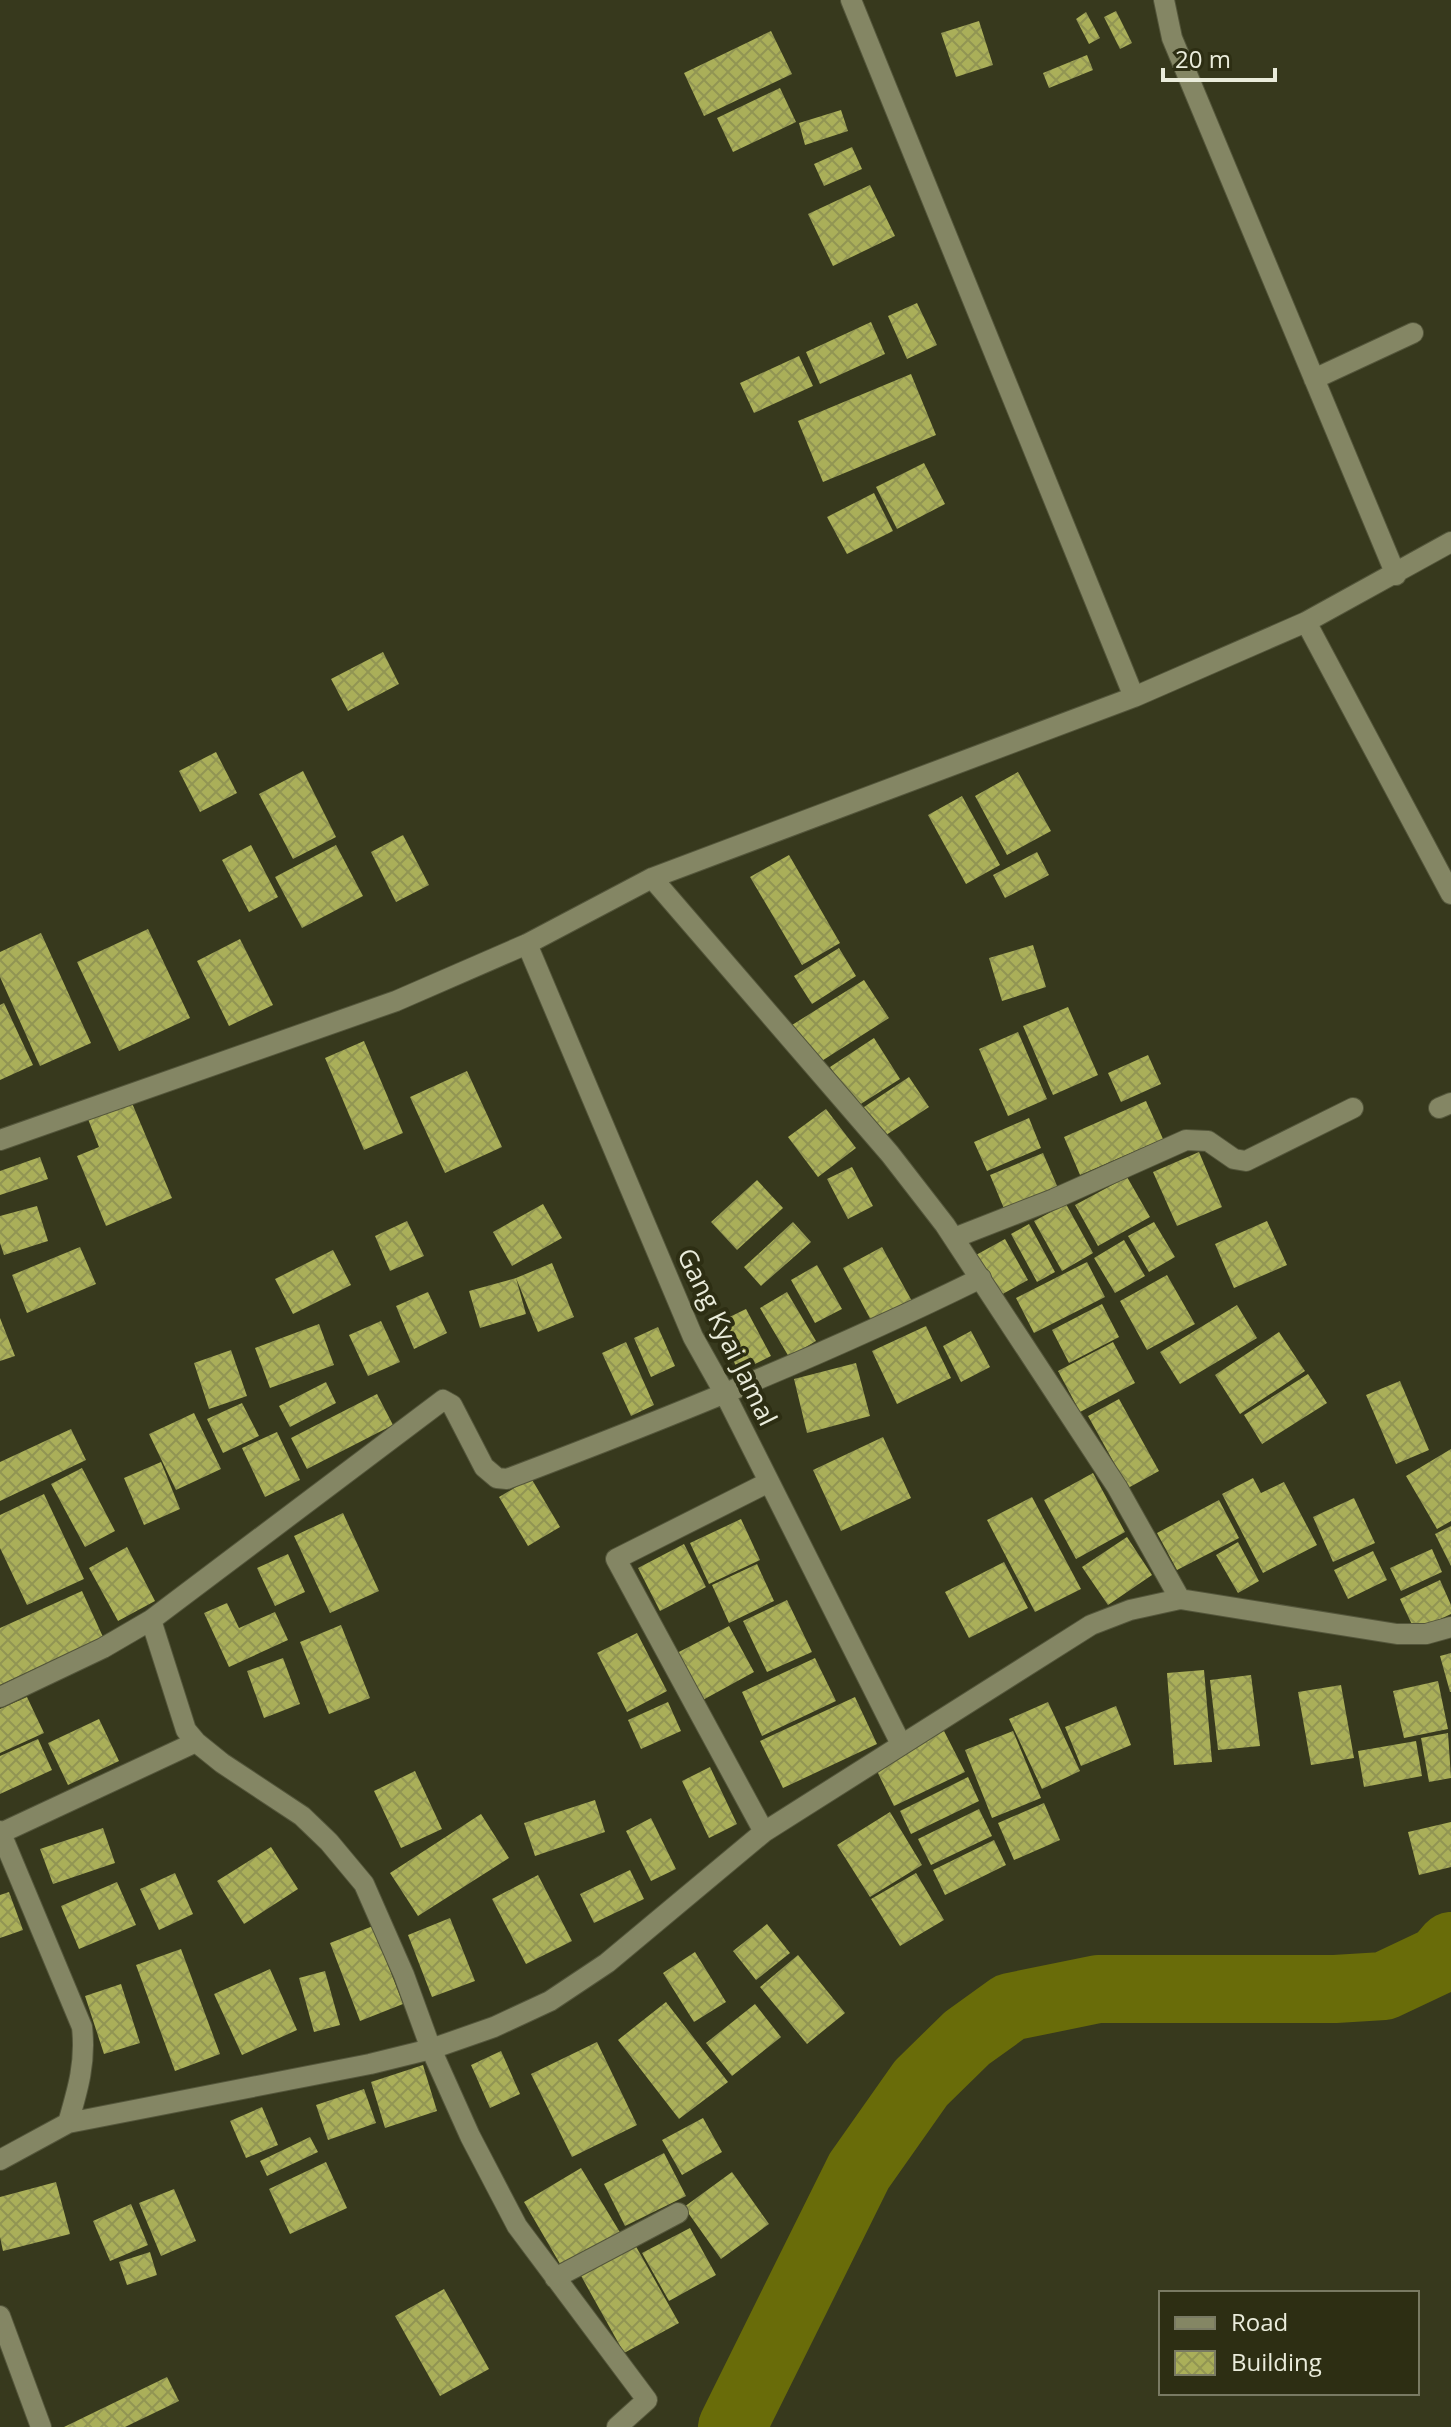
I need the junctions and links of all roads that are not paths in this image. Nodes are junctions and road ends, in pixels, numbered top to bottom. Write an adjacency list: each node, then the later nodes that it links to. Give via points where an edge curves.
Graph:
1 (851, 0): 8 (street)
2 (1164, 0): 4 (street, via 1172,38)
3 (1413, 333): 4 (street)
4 (1314, 379): 6 (street)
5 (1451, 542): 6 (street)
6 (1396, 575): 7 (street)
7 (1306, 622): 8 (street); 10 (street)
8 (1134, 697): 9 (street)
9 (652, 878): 11 (street); 14 (street, via 890,1154)
10 (1451, 894)
11 (527, 944): 13 (street, via 396,1001); 16 (street, Gang Kyai Jamal, via 693,1337)
12 (1353, 1108): 14 (street, via 1246,1161 1208,1141 1186,1140)
13 (0, 1140)
14 (954, 1238): 15 (street)
15 (981, 1278): 16 (street, via 872,1332); 18 (street, via 1117,1487)
16 (725, 1394): 17 (street, Gang Kyai Jamal); 19 (street, via 507,1479 484,1467 452,1405 443,1400)
17 (769, 1482): 23 (street, Gang Kyai Jamal); 25 (street, via 616,1559)
18 (1180, 1599): 20 (street, via 1397,1634); 23 (street, via 1091,1625)
19 (151, 1620): 21 (street); 22 (street, via 180,1714)
20 (1451, 1627)
21 (0, 1697)
22 (196, 1742): 24 (street); 26 (street, via 302,1816 364,1884)
23 (901, 1744): 25 (street)
24 (0, 1832): 27 (street, via 82,2027 82,2077)
25 (764, 1832): 26 (street, via 607,1963 550,2001)
26 (431, 2049): 27 (street); 30 (street, via 517,2226)
27 (68, 2123): 28 (street)
28 (0, 2160)
29 (678, 2213): 30 (street)
30 (555, 2278): 33 (street, via 647,2400)
31 (0, 2316): 32 (street)
32 (41, 2427)
33 (617, 2427)

